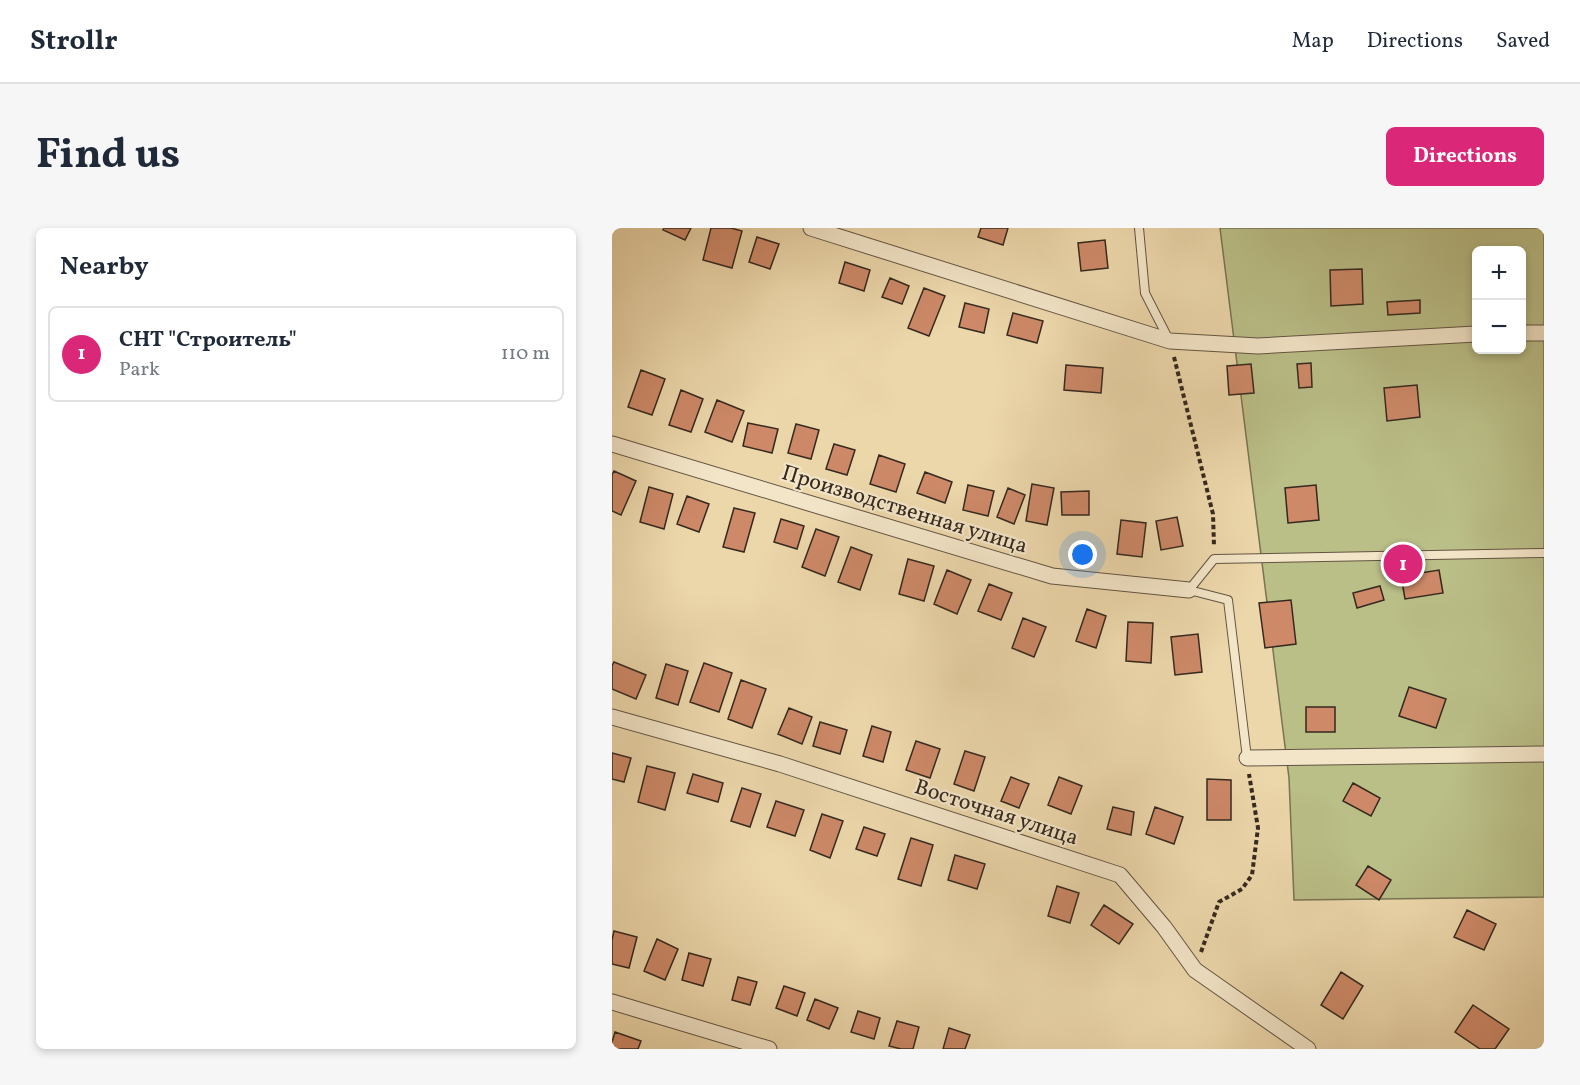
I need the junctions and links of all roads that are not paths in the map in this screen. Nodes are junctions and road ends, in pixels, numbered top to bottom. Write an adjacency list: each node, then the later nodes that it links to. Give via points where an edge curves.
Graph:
1 (811, 228): 6 (street)
2 (1139, 228): 6 (lane, via 1145,293)
3 (1526, 333): 4 (street)
4 (1544, 333)
5 (1472, 334): 6 (street, via 1258,346)
6 (1170, 341)
7 (612, 444): 9 (street, Производственная улица, via 1052,576)
8 (1544, 554): 9 (lane, via 1214,559)
9 (1190, 590): 12 (lane, via 1228,600)
10 (612, 717): 15 (street, Восточная улица, via 780,764 1120,874 1195,970)
11 (1544, 754): 12 (street)
12 (1247, 758)
13 (612, 1002): 14 (street)
14 (769, 1049)
15 (1308, 1049)

